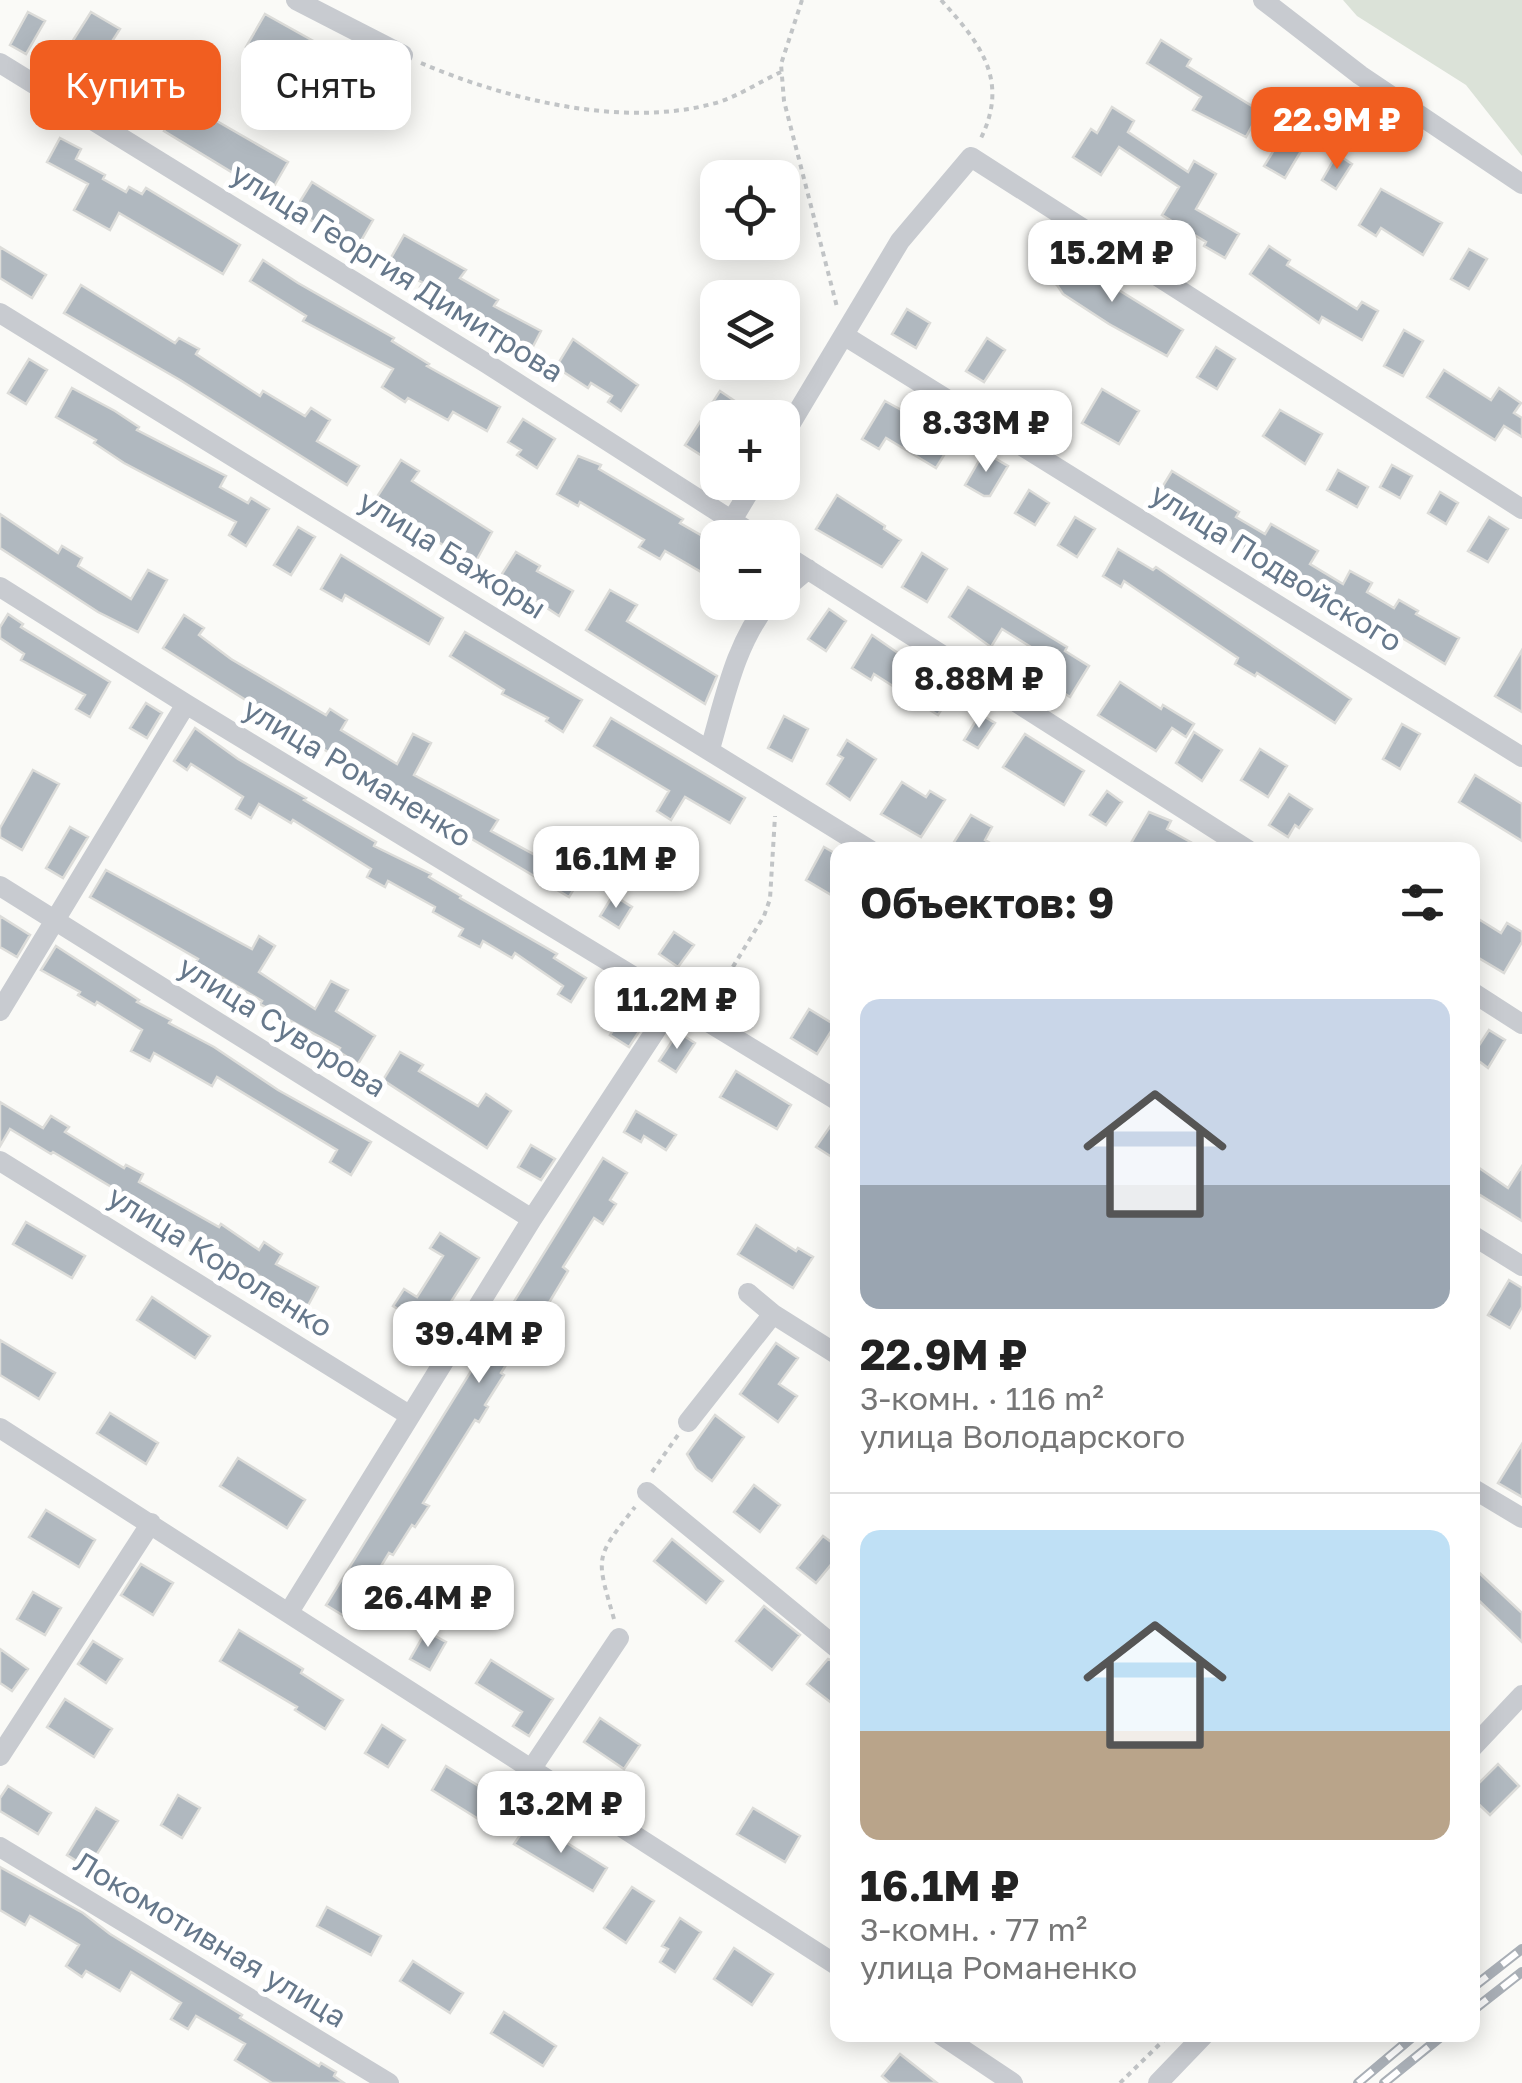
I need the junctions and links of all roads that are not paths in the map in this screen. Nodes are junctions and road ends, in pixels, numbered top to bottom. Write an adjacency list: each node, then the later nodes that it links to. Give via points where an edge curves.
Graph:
1 (296, 0): 3 (street)
2 (1263, 0): 5 (street)
3 (372, 40)
4 (0, 64): 11 (street, улица Георгия Димитрова)
5 (1522, 184)
6 (0, 313): 18 (street, улица Бажоры)
7 (845, 336): 8 (street); 10 (street, via 900,241 971,158); 19 (street, улица Подвойского)
8 (800, 409)
9 (744, 500): 11 (street)
10 (1522, 509)
11 (732, 520)
12 (800, 565): 13 (street)
13 (808, 570): 14 (street); 21 (street)
14 (800, 576)
15 (0, 586): 17 (street, улица Романенко)
16 (755, 620): 18 (street)
17 (186, 704): 23 (street); 25 (street, улица Романенко)
18 (710, 748): 20 (street, улица Бажоры)
19 (1522, 757)
20 (858, 842)
21 (1235, 842)
22 (0, 886): 23 (street, улица Суворова)
23 (55, 920): 26 (street); 30 (street, улица Суворова)
24 (1480, 997): 27 (street)
25 (675, 1001): 28 (street, улица Романенко); 30 (street)
26 (0, 1011)
27 (1522, 1024)
28 (830, 1096)
29 (0, 1161): 36 (street, улица Короленко)
30 (532, 1218): 36 (street)
31 (1480, 1240): 32 (street)
32 (1522, 1266)
33 (748, 1292): 34 (street)
34 (773, 1314): 35 (street); 37 (street)
35 (830, 1350)
36 (409, 1415): 43 (street)
37 (688, 1422)
38 (0, 1428): 42 (street)
39 (647, 1492): 45 (street)
40 (1480, 1493): 41 (street)
41 (1522, 1518)
42 (152, 1523): 43 (street); 48 (street)
43 (289, 1612): 49 (street)
44 (619, 1638): 49 (street)
45 (830, 1642)
46 (1522, 1695): 47 (street)
47 (1480, 1740)
48 (0, 1756)
49 (532, 1768): 51 (street)
50 (0, 1848): 54 (street, Локомотивная улица)
51 (830, 1961)
52 (952, 2042): 55 (street)
53 (1197, 2042): 56 (street)
54 (390, 2083)
55 (1014, 2083)
56 (1158, 2083)

